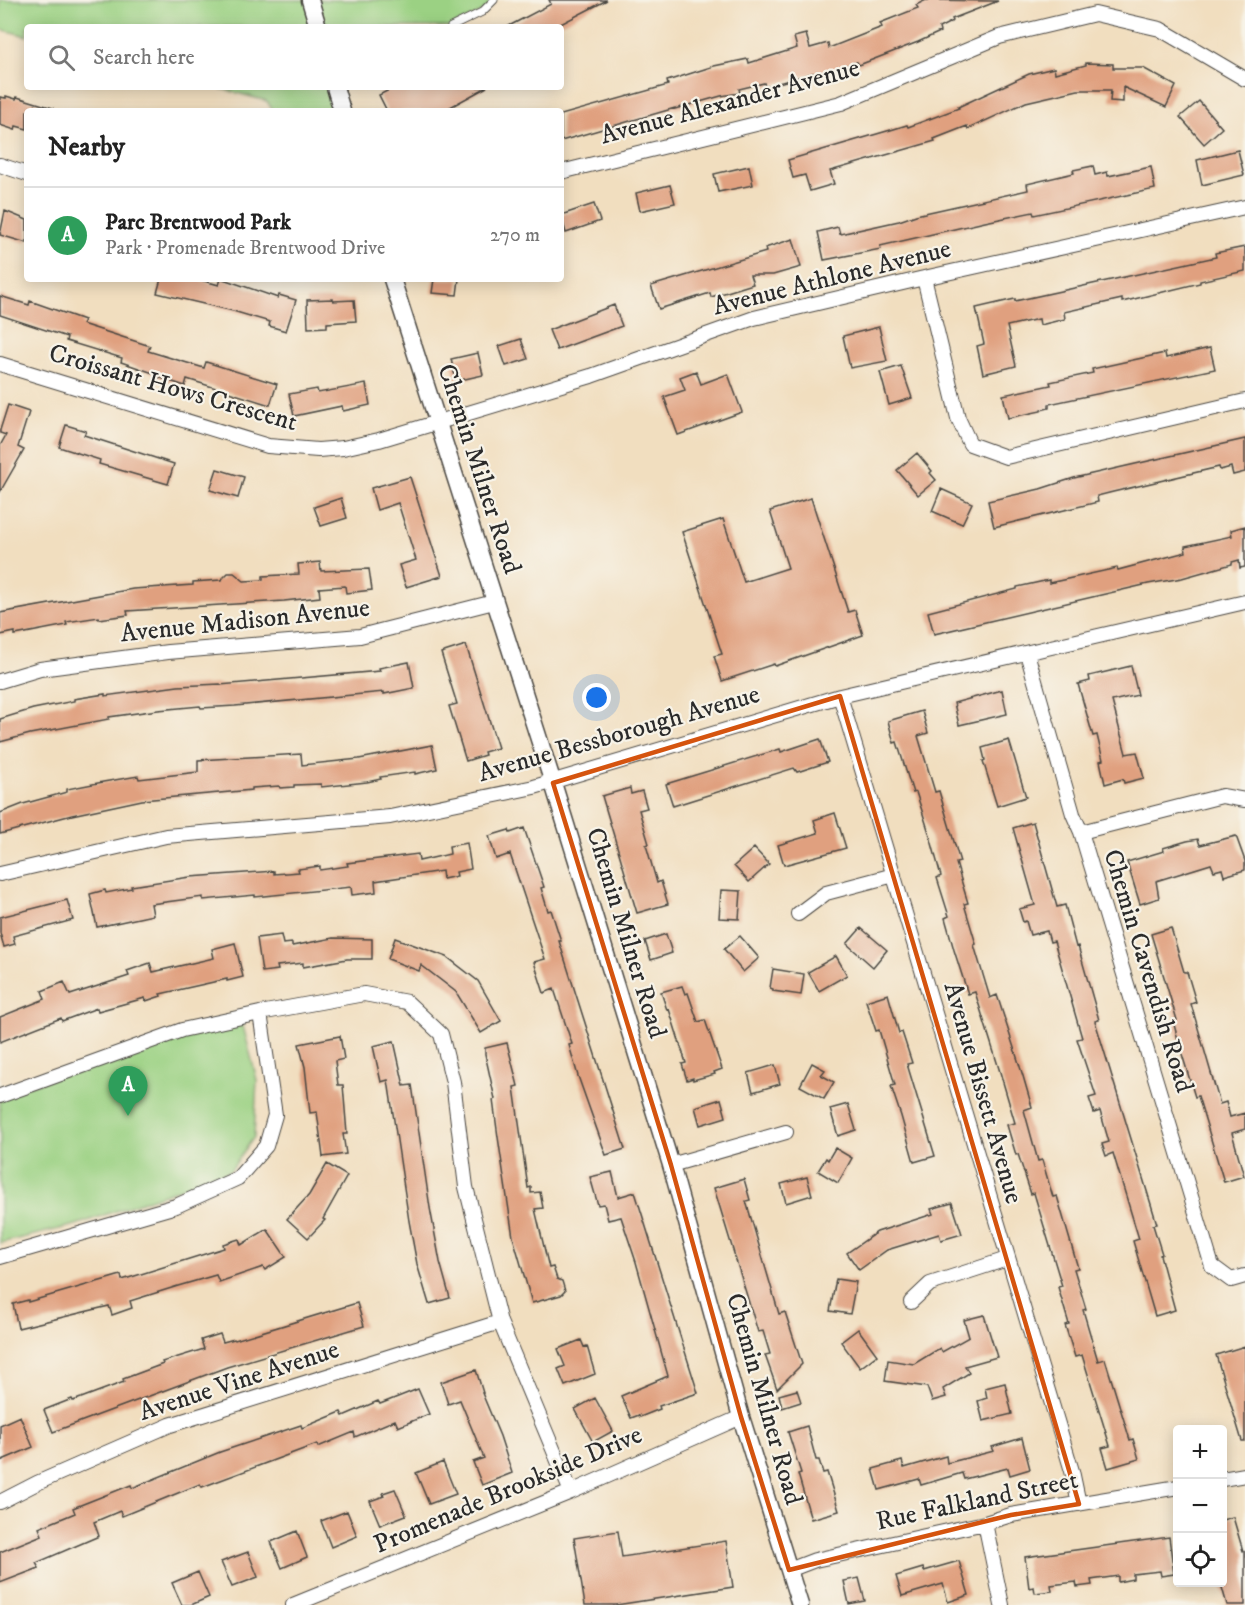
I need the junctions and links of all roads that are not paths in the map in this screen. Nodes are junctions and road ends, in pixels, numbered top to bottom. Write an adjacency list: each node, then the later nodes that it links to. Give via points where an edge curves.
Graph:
1 (310, 0): 3 (street)
2 (494, 0): 4 (lane, via 482,12)
3 (317, 24)
4 (457, 24)
5 (1245, 79): 9 (street, Avenue Alexander Avenue, via 1160,29 1095,14 999,38 841,103)
6 (336, 90): 7 (street)
7 (341, 108)
8 (0, 165): 10 (street)
9 (564, 171)
10 (24, 173)
11 (1245, 207): 12 (street, Avenue Athlone Avenue)
12 (924, 278): 15 (street, via 958,418 970,444 1006,457); 16 (street, Avenue Athlone Avenue, via 754,318 591,376)
13 (393, 282): 16 (street, Chemin Milner Road)
14 (0, 364): 16 (street, Croissant Hows Crescent, via 268,446 344,448)
15 (1245, 401)
16 (438, 423): 17 (street, Chemin Milner Road)
17 (494, 602): 20 (street, Avenue Madison Avenue, via 360,636 168,652 40,669); 22 (street, Chemin Milner Road)
18 (1245, 602): 19 (street, Avenue Bessborough Avenue)
19 (1027, 653): 21 (street, Avenue Bessborough Avenue); 24 (street, Chemin Cavendish Road)
20 (0, 681)
21 (840, 696): 22 (street, Avenue Bessborough Avenue); 26 (street, Avenue Bissett Avenue)
22 (553, 783): 25 (street, Avenue Bessborough Avenue, via 390,817 166,836); 31 (street, Chemin Milner Road)
23 (1245, 800): 24 (street, via 1222,796)
24 (1081, 832): 34 (street, Chemin Cavendish Road, via 1212,1266 1231,1280)
25 (0, 874)
26 (894, 875): 27 (street, via 826,893); 33 (street, Avenue Bissett Avenue)
27 (798, 914)
28 (260, 1013): 29 (street, via 182,1030); 32 (street, via 275,1115 266,1146 238,1178 176,1206); 36 (street, via 364,994 407,1002 441,1034 453,1082 466,1187)
29 (0, 1096)
30 (786, 1132): 31 (street)
31 (671, 1165): 37 (street, Chemin Milner Road)
32 (0, 1257)
33 (1007, 1259): 35 (street, via 930,1284); 43 (street, Avenue Bissett Avenue)
34 (1245, 1276)
35 (911, 1302)
36 (500, 1322): 41 (street); 42 (street, Avenue Vine Avenue, via 170,1425)
37 (741, 1417): 41 (street, Promenade Brookside Drive); 45 (street, Chemin Milner Road)
38 (1245, 1475): 39 (street)
39 (1227, 1478)
40 (1173, 1488): 43 (street, Rue Falkland Street)
41 (572, 1492): 46 (street, Promenade Brookside Drive)
42 (0, 1502)
43 (1079, 1504): 44 (street, Rue Falkland Street)
44 (985, 1523): 45 (street, Rue Falkland Street, via 815,1560); 48 (street)
45 (789, 1570): 47 (street, Chemin Milner Road)
46 (293, 1605)
47 (800, 1605)
48 (1002, 1605)

